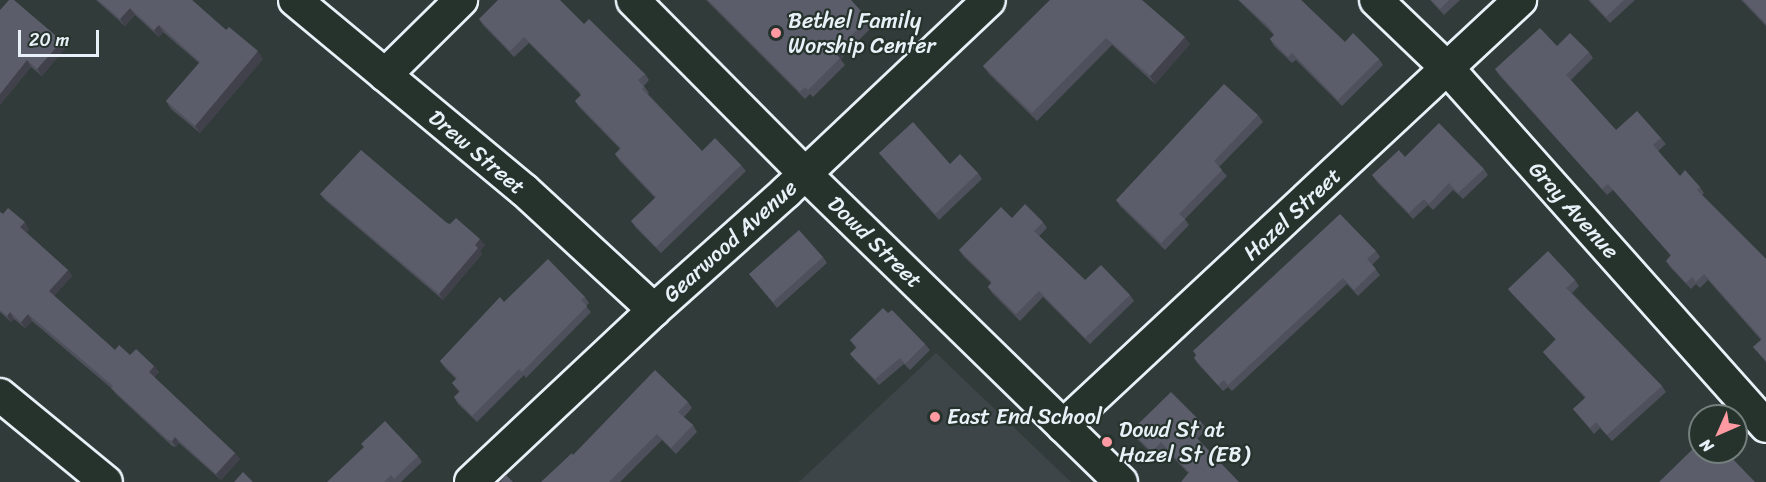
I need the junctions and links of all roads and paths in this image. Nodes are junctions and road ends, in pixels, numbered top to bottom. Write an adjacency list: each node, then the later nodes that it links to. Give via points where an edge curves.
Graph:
1 (295, 0): 8 (street, Drew Street)
2 (461, 0): 8 (street)
3 (633, 0): 9 (street, Dowd Street)
4 (989, 0): 9 (street, Gearwood Avenue)
5 (1376, 0): 7 (street, Gray Avenue)
6 (1520, 0): 7 (street, Hazel Street)
7 (1448, 69): 12 (street, Hazel Street); 13 (street, Gray Avenue)
8 (385, 75): 10 (street, Drew Street, via 524,190)
9 (804, 173): 10 (street, Gearwood Avenue); 12 (street, Dowd Street)
10 (654, 310): 15 (street, Gearwood Avenue)
11 (0, 395): 14 (street)
12 (1063, 426): 16 (street, Dowd Street)
13 (1766, 426)
14 (106, 482)
15 (471, 482)
16 (1121, 482)

